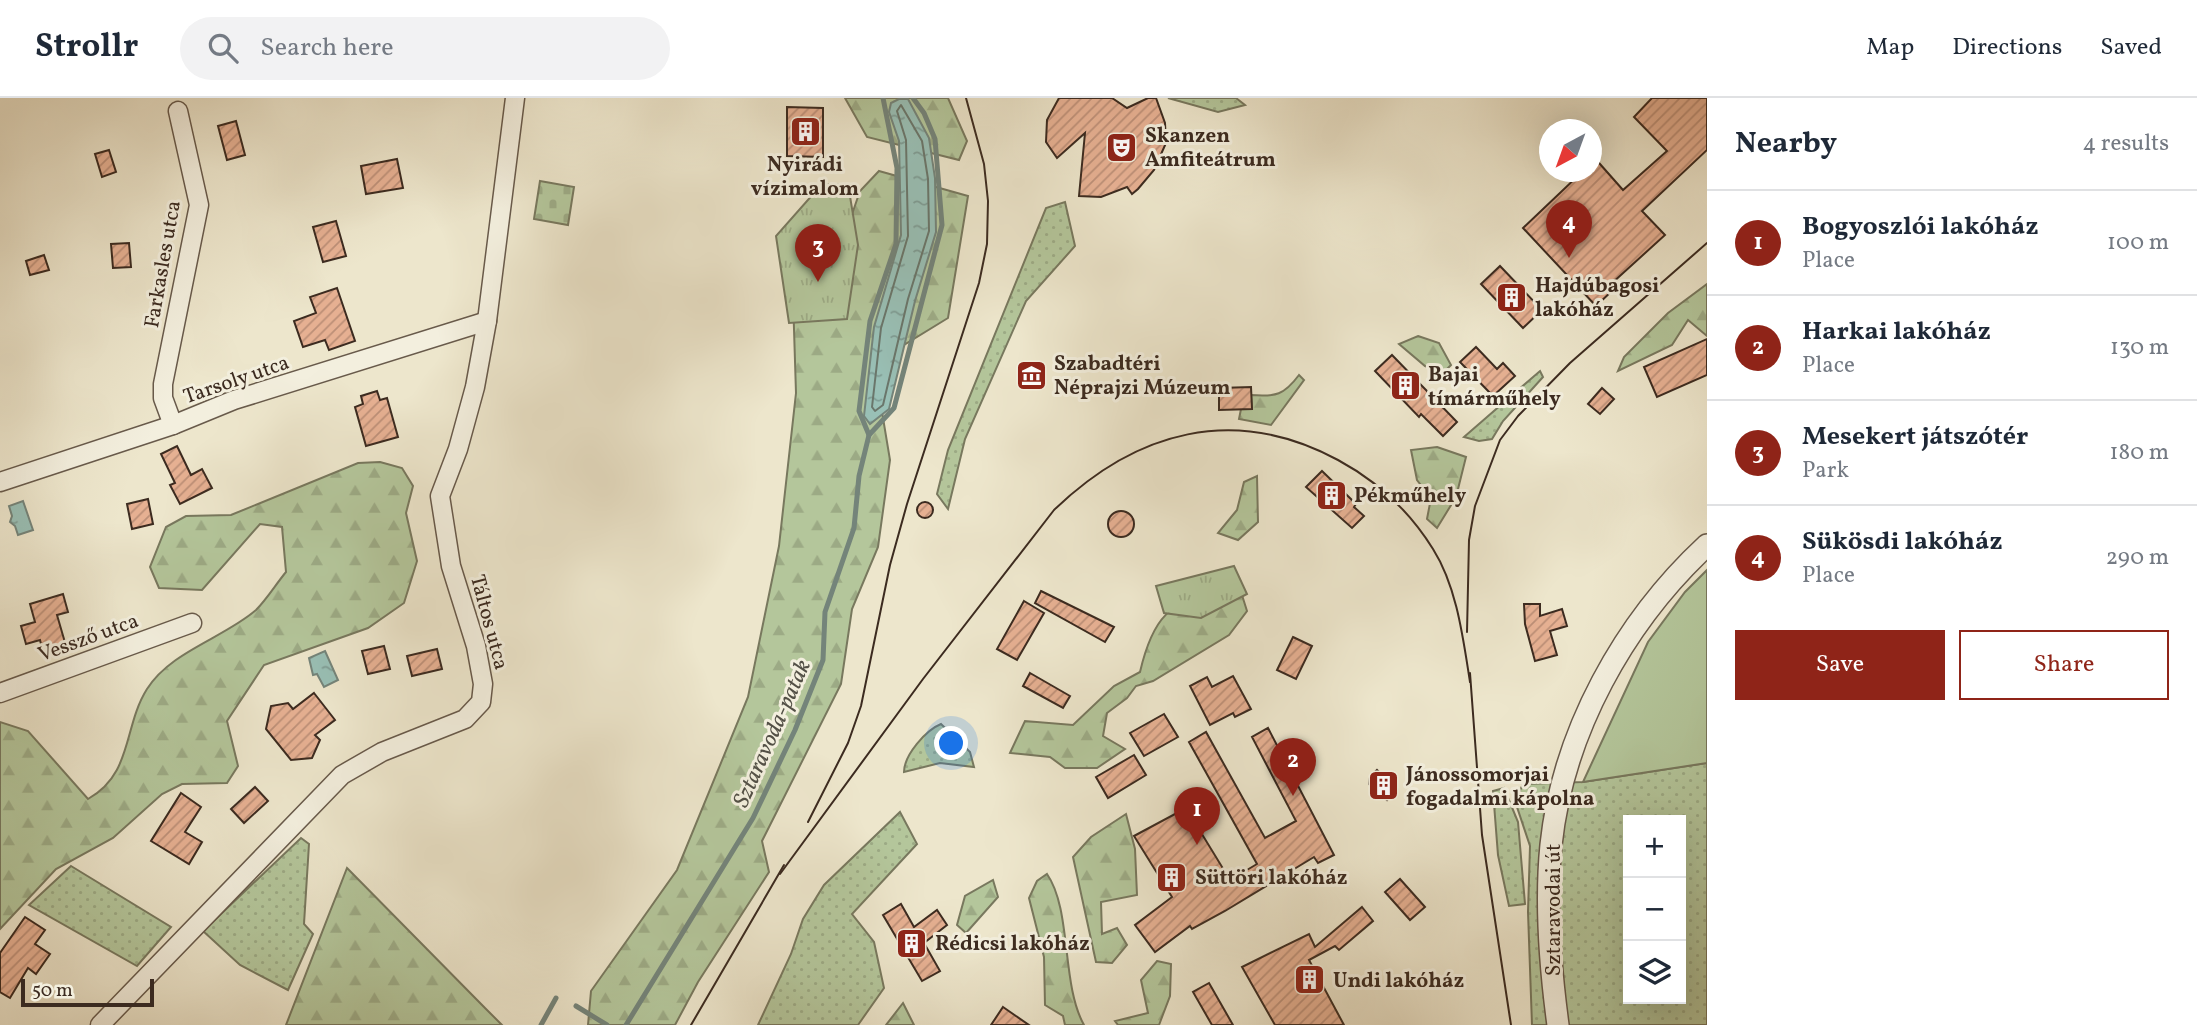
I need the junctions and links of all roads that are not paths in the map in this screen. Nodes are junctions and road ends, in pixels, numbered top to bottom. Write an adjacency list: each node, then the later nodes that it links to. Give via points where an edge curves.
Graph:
1 (515, 98): 3 (street, Táltos utca)
2 (177, 111): 4 (street, Farkasles utca, via 199,205 163,384)
3 (487, 321): 4 (street, Tarsoly utca, via 234,400); 9 (street, Táltos utca, via 475,387 440,496 451,566 476,646 483,684 481,702 465,719 382,752 341,775)
4 (173, 425): 5 (street, Tarsoly utca)
5 (0, 482)
6 (1707, 545): 10 (street, Sztaravodai út, via 1630,634 1598,690 1574,751 1560,798 1550,869 1549,934)
7 (192, 624): 8 (street, Vessző utca)
8 (0, 694)
9 (100, 1025)
10 (1558, 1025)

